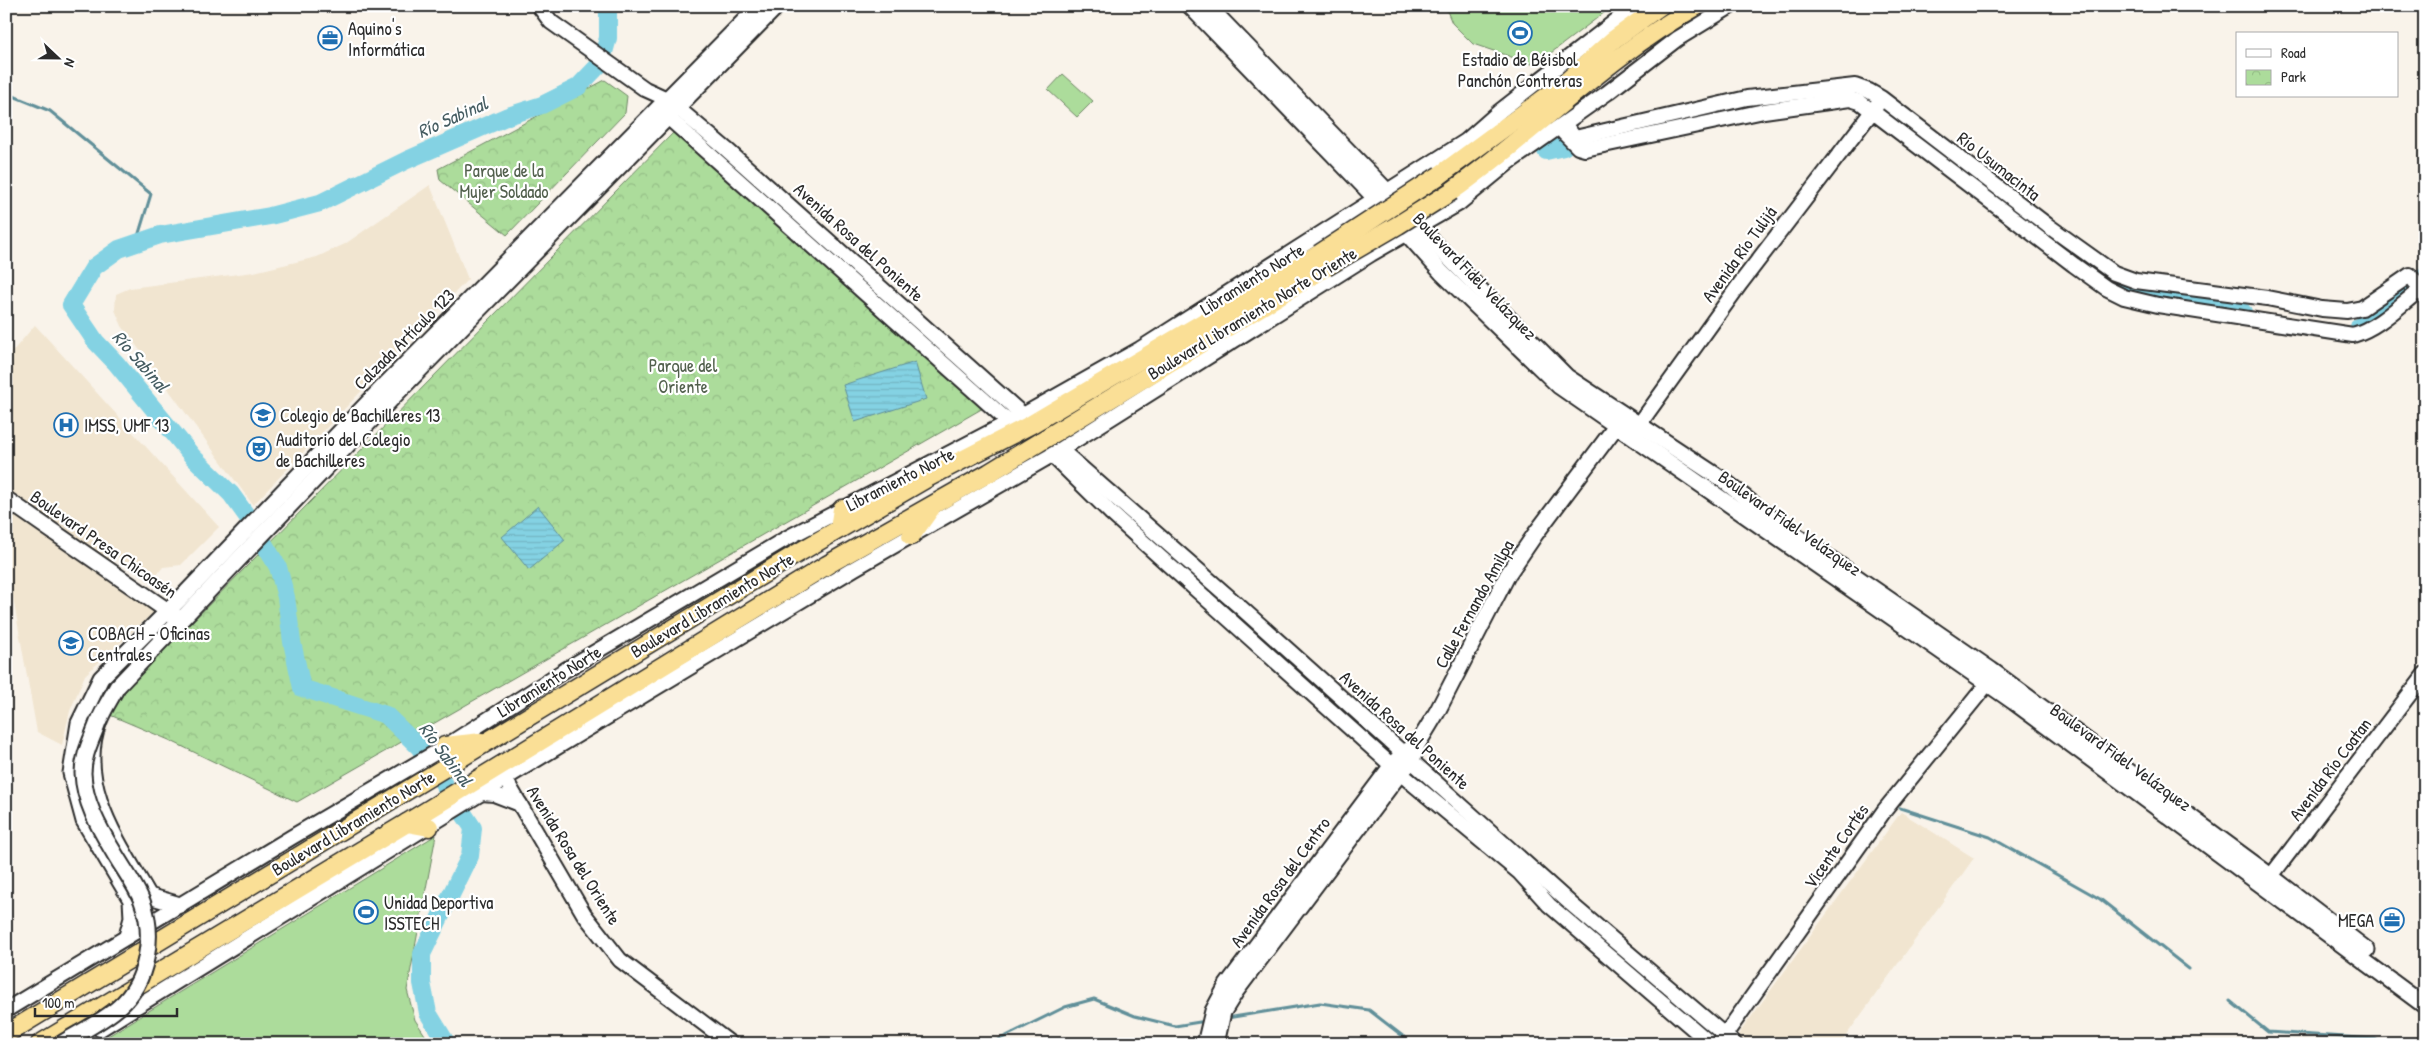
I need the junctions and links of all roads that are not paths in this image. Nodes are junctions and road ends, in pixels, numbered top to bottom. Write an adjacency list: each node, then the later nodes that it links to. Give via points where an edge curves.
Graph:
1 (539, 6): 11 (street, via 551,22)
2 (759, 6): 11 (main road, Calzada Artículo 123)
3 (777, 6): 11 (main road, Calzada Artículo 123)
4 (1190, 6): 15 (main road, Boulevard Fidel Velázquez)
5 (1208, 6): 15 (main road, Boulevard Fidel Velázquez)
6 (1634, 6): 14 (street, Libramiento Norte, via 1500,111)
7 (1660, 6): 14 (highway, Libramiento Norte, via 1613,40 1566,83)
8 (1697, 6): 16 (highway, via 1626,52)
9 (1731, 6): 13 (street, via 1677,39)
10 (1881, 98): 12 (street, Avenida Río Tulijá); 13 (street, Río Usumacinta, via 1855,86 1747,98 1575,138); 21 (street, Río Usumacinta, via 2047,225 2114,273 2136,281 2347,311 2362,308 2410,275)
11 (668, 109): 22 (street, Avenida Rosa del Poniente, via 726,149); 24 (street, Avenida Rosa del Poniente); 33 (main road, Calzada Artículo 123, via 384,385)
12 (1872, 111): 13 (street, Río Usumacinta, via 1850,99 1764,111 1585,149 1578,147); 21 (street, Río Usumacinta, via 2074,265 2124,297 2353,335 2375,325); 25 (street, Avenida Río Tulijá, via 1832,160)
13 (1562, 126): 16 (street)
14 (1434, 170): 15 (street, Libramiento Norte); 16 (street, via 1420,179 1418,188 1422,197 1441,209); 20 (highway, Boulevard Libramiento Norte Oriente, bridge)
15 (1381, 194): 17 (street, Libramiento Norte); 18 (main road, Boulevard Fidel Velázquez)
16 (1455, 198): 18 (street); 20 (highway, Boulevard Libramiento Norte Oriente, bridge)
17 (1349, 218): 19 (street, via 1361,217 1374,227 1378,239); 22 (street, Libramiento Norte)
18 (1412, 231): 19 (street); 23 (main road, Boulevard Fidel Velázquez, via 1567,377)
19 (1371, 254): 27 (street)
20 (1322, 260): 22 (highway, Boulevard Libramiento Norte Oriente); 26 (highway, Boulevard Libramiento Norte Oriente)
21 (2422, 293)
22 (1031, 418): 24 (street, Libramiento Norte); 31 (highway, Boulevard Libramiento Norte)
23 (1621, 420): 25 (main road, Boulevard Fidel Velázquez); 41 (main road, Calle Fernando Amilpa, via 1508,574 1437,712)
24 (1008, 422): 30 (street, Libramiento Norte)
25 (1635, 430): 37 (main road, Boulevard Fidel Velázquez); 47 (main road, Boulevard Fidel Velázquez, via 1723,480 1764,513 1997,675)
26 (1052, 434): 29 (highway, Boulevard Libramiento Norte)
27 (1057, 453): 32 (street); 41 (street, Avenida Rosa del Poniente); 42 (street, Avenida Rosa del Poniente, via 1111,513)
28 (6, 499): 34 (main road, Boulevard Presa Chicoasén)
29 (934, 504): 32 (highway); 44 (highway, Boulevard Libramiento Norte, via 827,565)
30 (842, 509): 31 (highway); 40 (street, Libramiento Norte, via 787,538 574,665)
31 (839, 529): 39 (highway, Boulevard Libramiento Norte)
32 (911, 536): 43 (street)
33 (244, 543): 34 (main road, Calzada Artículo 123); 35 (main road, Calzada Artículo 123)
34 (168, 611): 35 (main road, Boulevard Presa Chicoasén); 49 (main road, Calzada Artículo 123, via 94,688 79,723 71,772 84,821 131,900 132,918)
35 (181, 620): 38 (main road, Calzada Artículo 123, via 116,687)
36 (2425, 674): 47 (street, Avenida Río Coatan)
37 (1987, 684): 47 (main road, Boulevard Fidel Velázquez); 55 (street, Vicente Cortés, via 1884,811)
38 (98, 722): 48 (main road, Calzada Artículo 123, via 92,775 109,827 149,896); 57 (main road, bridge, via 85,756 83,774 87,796 98,825 141,899 147,917 148,940 139,978 130,996 105,1018)
39 (488, 741): 40 (highway); 54 (highway, Boulevard Libramiento Norte)
40 (442, 748): 48 (street, Libramiento Norte)
41 (1408, 757): 42 (main road, Avenida Rosa del Centro); 55 (street, Avenida Rosa del Poniente)
42 (1396, 769): 53 (main road, Avenida Rosa del Centro); 62 (street, Avenida Rosa del Poniente, via 1519,872 1549,905)
43 (505, 779): 44 (street); 45 (street, Avenida Rosa del Oriente)
44 (476, 791): 45 (street); 46 (highway, Boulevard Libramiento Norte)
45 (520, 804): 59 (street, Avenida Rosa del Oriente, via 584,914 620,960)
46 (431, 819): 56 (highway, Boulevard Libramiento Norte, via 407,823); 58 (street)
47 (2268, 881): 50 (main road, Boulevard Fidel Velázquez); 51 (main road, Boulevard Fidel Velázquez)
48 (180, 905): 49 (street, Libramiento Norte)
49 (127, 936): 52 (street, Libramiento Norte)
50 (2425, 994)
51 (2425, 1006)
52 (6, 1010)
53 (1215, 1019): 60 (main road, Avenida Rosa del Centro); 61 (main road, Avenida Rosa del Centro)
54 (6, 1034)
55 (1726, 1041)
56 (40, 1044)
57 (61, 1044)
58 (76, 1044)
59 (730, 1044)
60 (1205, 1044)
61 (1216, 1044)
62 (1710, 1044)

